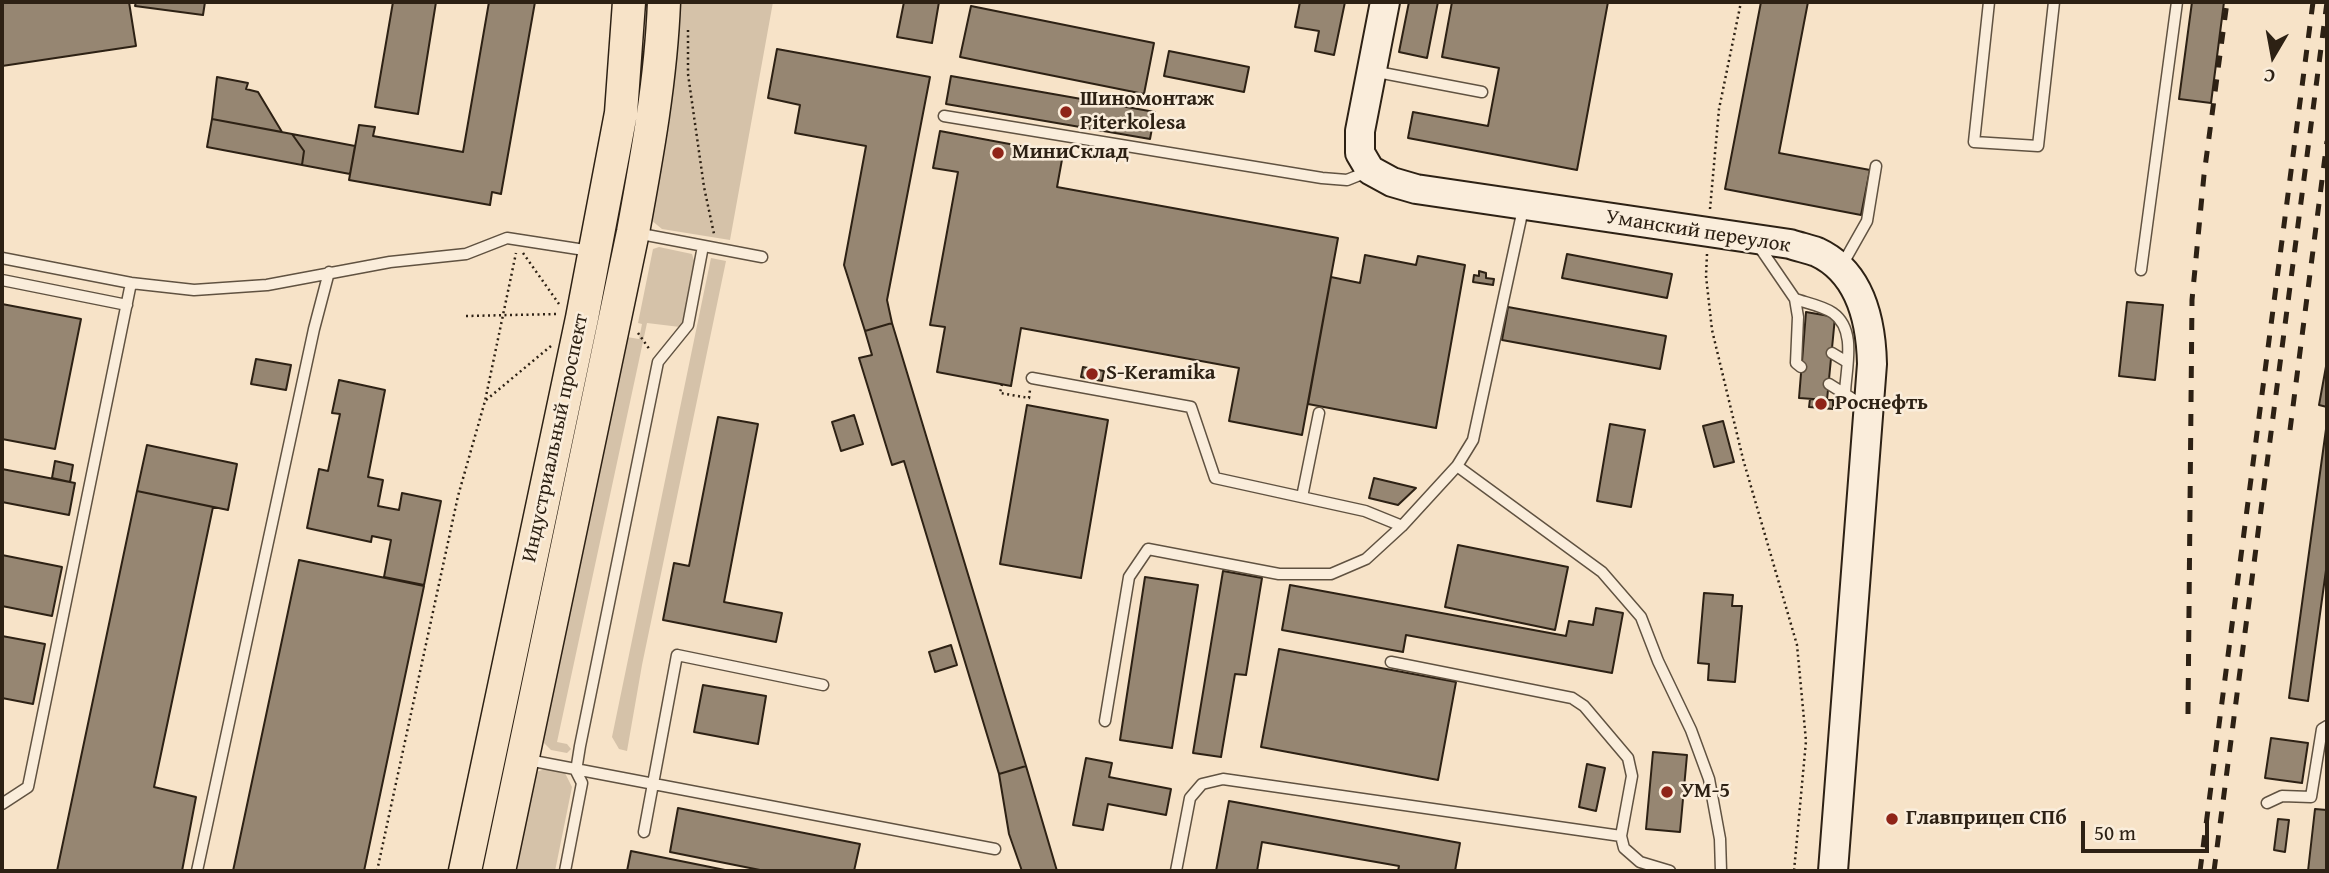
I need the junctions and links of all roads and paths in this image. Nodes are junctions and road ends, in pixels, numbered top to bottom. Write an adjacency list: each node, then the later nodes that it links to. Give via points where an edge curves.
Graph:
1 (629, 2): 20 (main road, Индустриальный проспект, via 621,113)
2 (664, 2): 15 (main road, Индустриальный проспект, via 648,150)
3 (1385, 2): 9 (street)
4 (1741, 2): 16 (path, via 1719,109)
5 (1989, 2): 6 (lane, via 1974,142 2038,146)
6 (2054, 2)
7 (2177, 2): 24 (lane)
8 (688, 26): 19 (path, via 688,74 704,187 714,224)
9 (1371, 71): 10 (lane); 13 (street, via 1360,131 1360,153)
10 (1482, 92)
11 (944, 116): 13 (lane, via 1322,178 1347,180)
12 (1876, 166): 23 (lane, via 1867,221)
13 (1370, 170): 14 (street, Уманский переулок, via 1416,189)
14 (1524, 206): 16 (street, Уманский переулок); 47 (lane, via 1474,440)
15 (633, 232): 19 (lane); 54 (main road, Индустриальный проспект)
16 (1708, 233): 18 (street, Уманский переулок); 70 (path, via 1706,276 1712,330 1743,459 1797,645 1806,741)
17 (519, 239): 20 (lane); 25 (lane, via 507,238 467,254); 30 (path, via 524,257); 33 (path)
18 (1754, 239): 23 (street, Уманский переулок, via 1817,253); 28 (lane)
19 (708, 247): 21 (lane); 37 (lane, via 688,325)
20 (595, 251): 64 (main road, Индустриальный проспект)
21 (762, 257)
22 (2, 258): 27 (lane)
23 (1840, 268): 45 (street, Уманский переулок, via 1855,287 1871,335)
24 (2141, 270)
25 (329, 272): 27 (lane, via 267,285 194,290); 62 (lane)
26 (2, 280): 29 (lane)
27 (131, 283): 29 (lane)
28 (1795, 299): 38 (lane, via 1832,312 1846,326); 39 (lane, via 1801,331 1796,363)
29 (127, 304): 58 (lane, via 28,788)
30 (561, 307)
31 (560, 314): 33 (path)
32 (466, 316): 33 (path)
33 (503, 316): 44 (path)
34 (635, 328): 37 (path)
35 (554, 344): 44 (path)
36 (1832, 353): 38 (lane)
37 (658, 362): 55 (lane)
38 (1847, 362): 43 (lane)
39 (1801, 367)
40 (1032, 378): 41 (path, via 1028,398 1000,393); 48 (lane, via 1191,407 1215,478)
41 (1002, 384)
42 (1829, 384): 43 (lane)
43 (1845, 393): 45 (lane)
44 (485, 401): 63 (path, via 458,496)
45 (1869, 410): 71 (street, Уманский переулок)
46 (1319, 413): 48 (lane)
47 (1457, 466): 49 (lane); 69 (lane, via 1602,572 1641,617 1709,779)
48 (1302, 497): 49 (lane, via 1365,511)
49 (1402, 526): 52 (lane, via 1366,559 1331,574 1279,574 1148,549 1129,577)
50 (1391, 662): 60 (lane, via 1572,698 1584,706 1628,758 1632,776)
51 (823, 685): 56 (lane, via 677,655)
52 (1105, 721)
53 (2327, 726): 57 (lane, via 2322,729 2311,797 2282,796)
54 (522, 759): 55 (lane); 65 (main road, Индустриальный проспект)
55 (576, 771): 56 (lane); 66 (lane, via 582,783)
56 (652, 784): 59 (lane); 61 (lane)
57 (2267, 803)
58 (2, 804)
59 (644, 832)
60 (1621, 836): 67 (lane, via 1223,779 1202,784 1191,798); 68 (lane, via 1624,848 1640,862)
61 (995, 849)
62 (197, 871)
63 (377, 871)
64 (465, 871)
65 (499, 871)
66 (565, 871)
67 (1176, 871)
68 (1670, 871)
69 (1721, 871)
70 (1794, 871)
71 (1833, 871)

